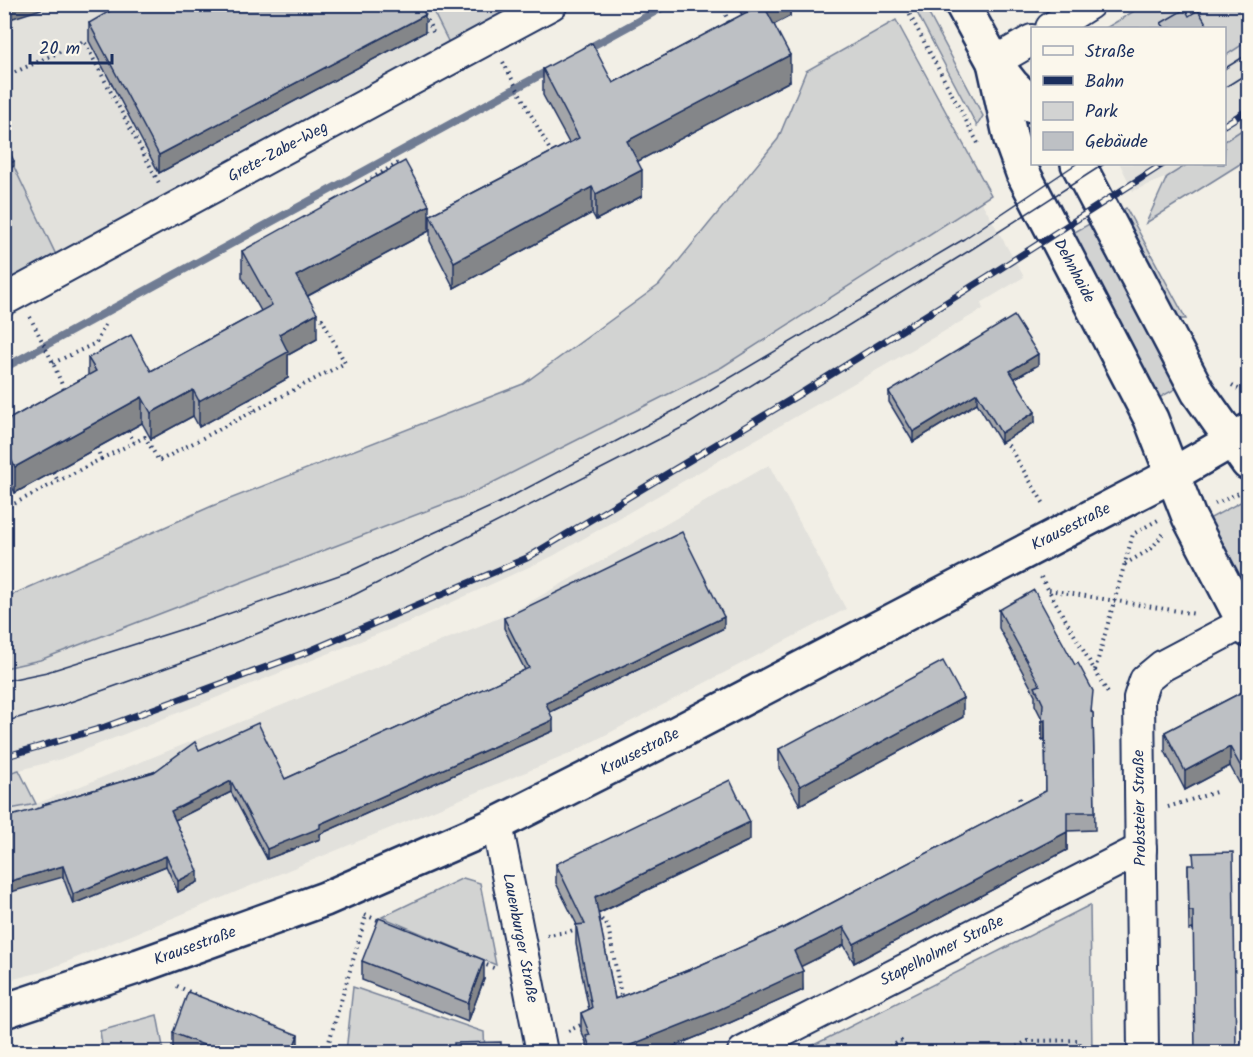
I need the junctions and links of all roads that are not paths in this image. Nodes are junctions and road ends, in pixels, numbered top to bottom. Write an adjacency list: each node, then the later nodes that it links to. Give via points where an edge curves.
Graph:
1 (552, 4): 9 (street, Grete-Zabe-Weg)
2 (962, 4): 6 (main road, Dehnhaide)
3 (1089, 4): 4 (street)
4 (1053, 27)
5 (1031, 41): 6 (street)
6 (994, 62): 7 (main road, Dehnhaide); 11 (main road, Dehnhaide, via 1011,141 1023,173 1151,419)
7 (1031, 104)
8 (1079, 165): 10 (main road, via 1198,392)
9 (4, 300)
10 (1243, 445): 11 (main road, Krausestraße)
11 (1172, 475): 12 (main road, Dehnhaide); 13 (main road, Krausestraße)
12 (1246, 626): 14 (street, Probsteier Straße, via 1161,666 1145,680 1139,698)
13 (497, 824): 15 (main road, Krausestraße, via 325,899); 16 (street, Lauenburger Straße)
14 (1141, 849): 17 (street, Stapelholmer Straße); 18 (street, Probsteier Straße)
15 (4, 1011)
16 (541, 1048)
17 (743, 1053)
18 (1143, 1053)

